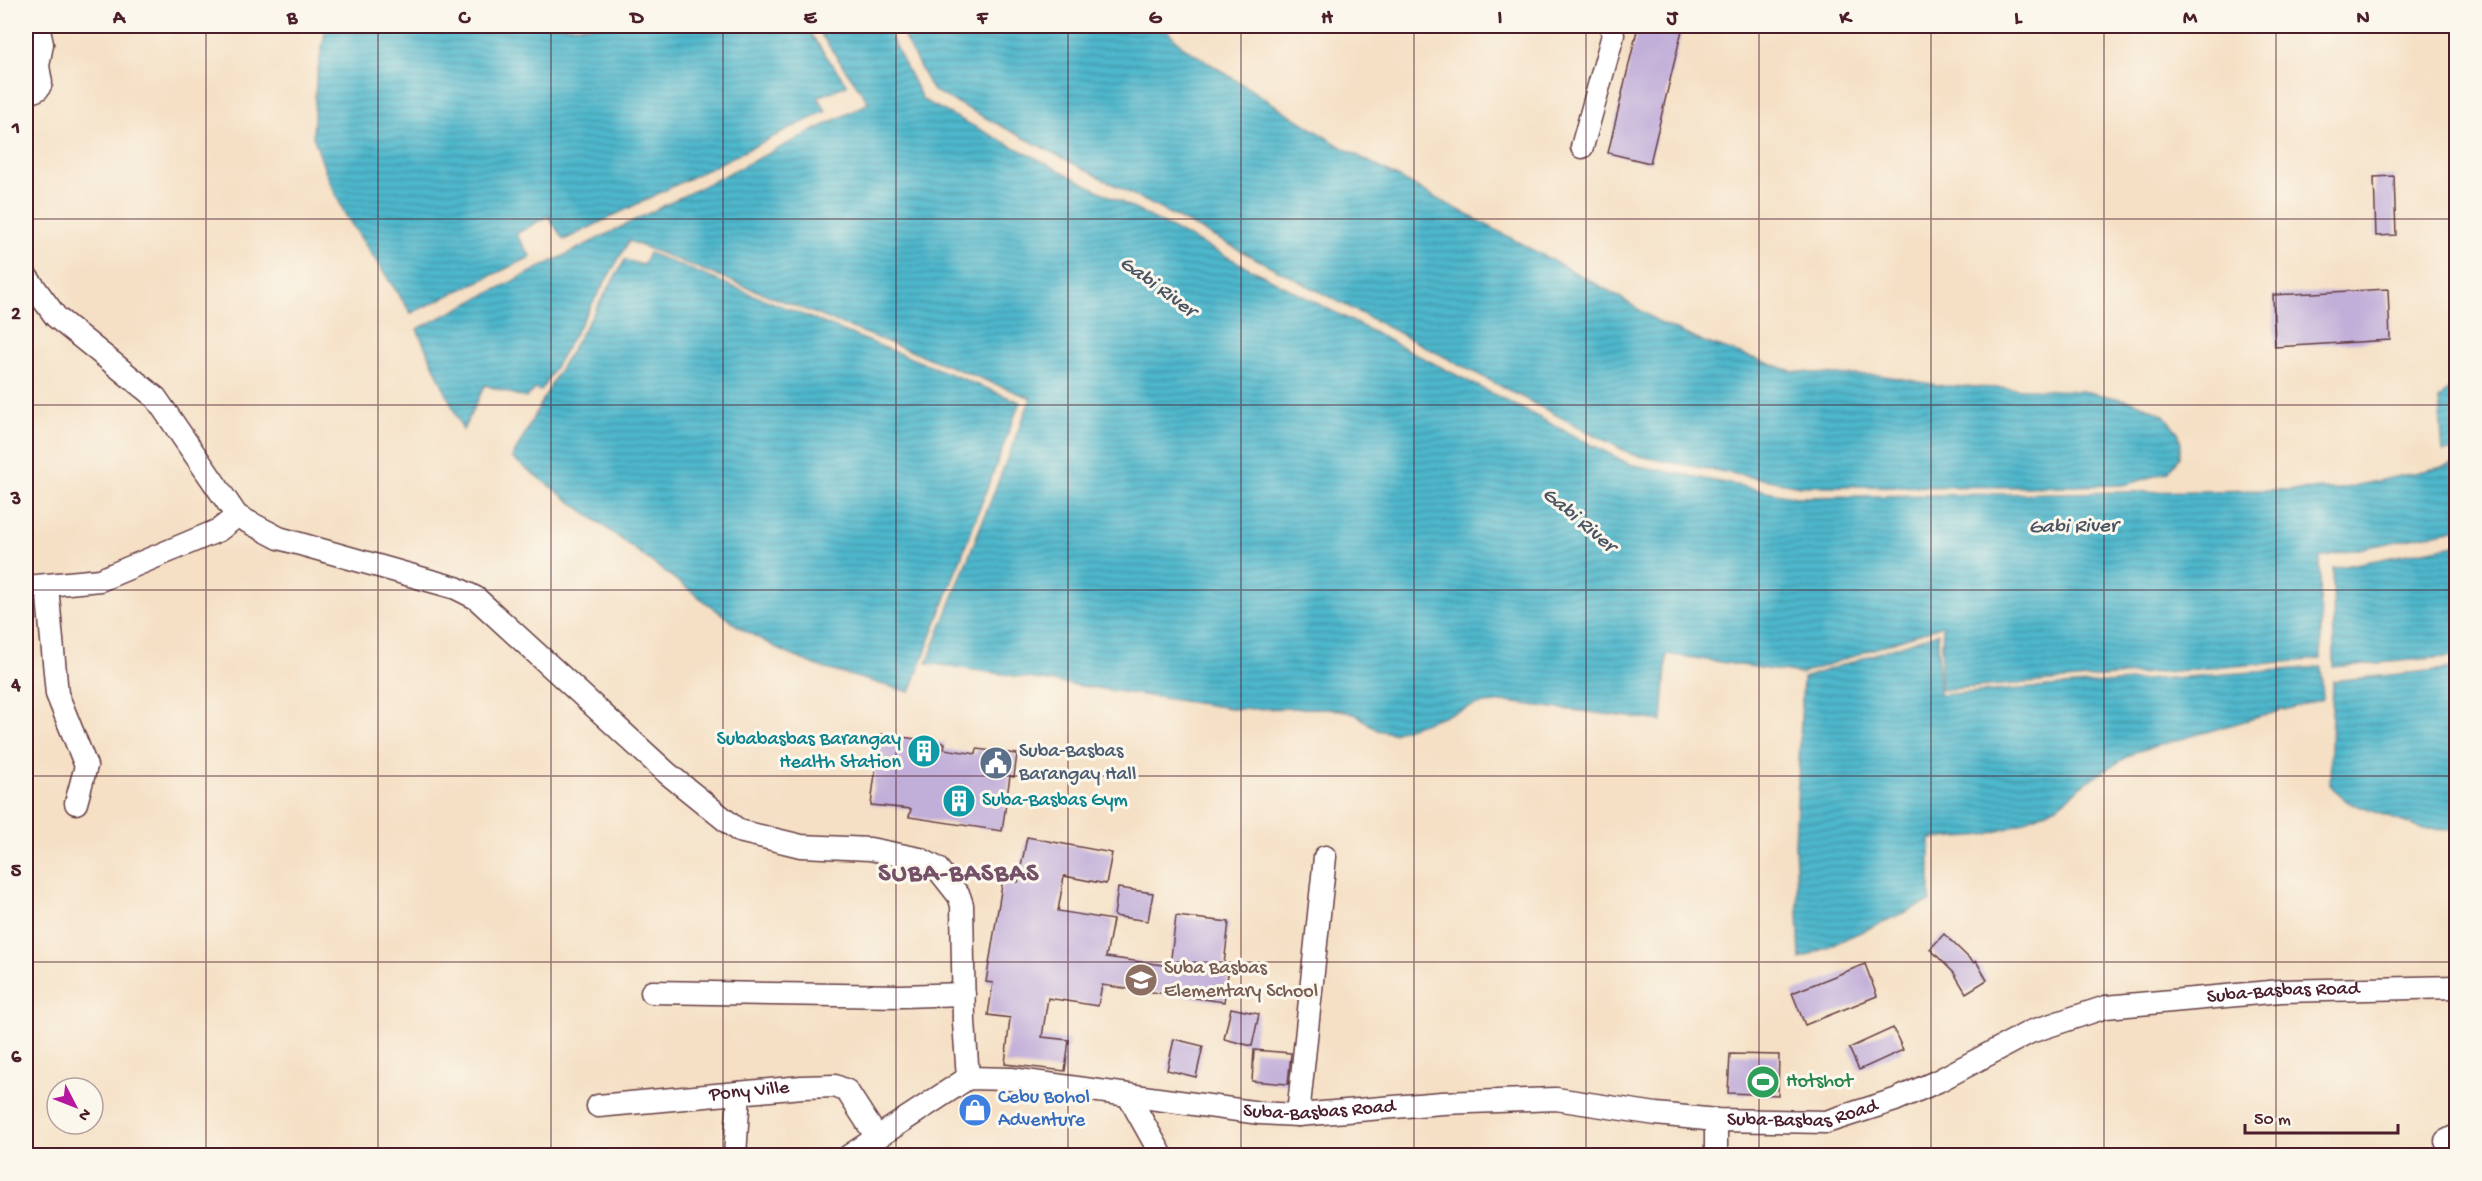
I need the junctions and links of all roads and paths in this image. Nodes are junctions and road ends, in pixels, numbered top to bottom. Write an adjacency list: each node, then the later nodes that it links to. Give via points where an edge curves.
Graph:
1 (38, 26): 3 (street, via 42,44 41,83 38,89)
2 (1611, 26): 4 (street, via 1613,35)
3 (26, 94)
4 (1582, 147)
5 (26, 276): 6 (street, via 56,317 156,398)
6 (237, 516): 7 (street, via 219,530 100,580); 12 (street, via 279,538 456,588 477,598 667,773 739,831 801,846 870,849 920,859 937,868 962,905)
7 (36, 586): 8 (street, via 57,694 86,766)
8 (76, 803)
9 (1325, 857): 17 (street)
10 (2457, 987): 18 (street, Suba-Basbas Road, via 2281,991 2106,1007 2030,1032 1938,1081 1852,1116 1826,1122)
11 (652, 992): 12 (street)
12 (964, 994): 13 (street)
13 (968, 1078): 15 (street, Suba-Basbas Road, via 1011,1079); 19 (street)
14 (739, 1093): 16 (street, Pony Ville); 19 (street, Pony Ville, via 835,1086 847,1091); 20 (street)
15 (1129, 1097): 17 (street, Suba-Basbas Road); 22 (street)
16 (598, 1106)
17 (1298, 1114): 18 (street, Suba-Basbas Road, via 1556,1099)
18 (1716, 1120): 23 (street)
19 (876, 1136): 21 (street)
20 (735, 1155)
21 (849, 1155)
22 (1162, 1155)
23 (1716, 1155)

